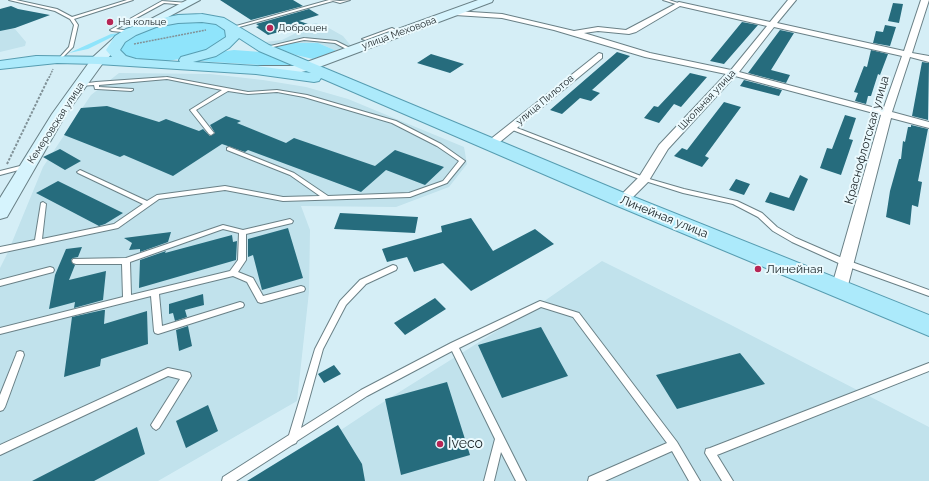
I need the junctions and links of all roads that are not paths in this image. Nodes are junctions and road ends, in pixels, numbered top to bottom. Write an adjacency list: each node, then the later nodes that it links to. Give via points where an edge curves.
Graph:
1 (11, 0): 12 (lane, via 56,10)
2 (132, 0): 12 (lane)
3 (332, 0): 4 (lane); 15 (lane)
4 (348, 0)
5 (488, 0): 11 (main road, улица Меховова)
6 (665, 0): 10 (lane)
7 (792, 0): 14 (street, Школьная улица)
8 (925, 0): 22 (street, Краснофлотская улица)
9 (193, 1): 13 (main road, via 192,10); 18 (main road, Кемеровская улица); 18 (lane, via 163,2 112,30)
10 (680, 4): 14 (street); 16 (street, via 626,32 598,29)
11 (456, 13): 16 (street, via 502,16); 17 (main road, улица Меховова)
12 (72, 18): 24 (lane, via 76,25 71,47)
13 (209, 19): 15 (main road, via 220,21); 18 (main road, via 178,19)
14 (772, 24): 22 (street); 32 (street, Школьная улица)
15 (231, 28): 20 (main road); 28 (main road, via 233,34 229,41 211,53 182,61)
16 (571, 32): 32 (street, via 648,55)
17 (400, 33): 19 (lane, via 392,29); 21 (main road, улица Меховова)
18 (126, 37): 24 (main road, via 86,52); 26 (main road, Кемеровская улица); 27 (main road, via 113,50 117,57)
19 (364, 39)
20 (264, 48): 21 (lane, via 304,39 336,42); 30 (main road)
21 (352, 50): 30 (main road, улица Меховова)
22 (906, 54): 25 (street); 37 (street, Краснофлотская улица)
23 (599, 56): 39 (street, улица Пилотов)
24 (59, 58): 26 (main road); 29 (main road)
25 (929, 59)
26 (98, 60): 27 (main road); 33 (main road, Кемеровская улица)
27 (133, 63): 28 (main road)
28 (150, 64): 31 (main road)
29 (0, 65)
30 (309, 66): 31 (main road, улица Меховова, via 284,70); 36 (main road)
31 (256, 70): 36 (main road, via 321,80)
32 (733, 73): 37 (street); 46 (street, Школьная улица, via 663,147)
33 (88, 84): 34 (lane, via 167,78); 35 (lane, via 97,88); 43 (main road, Кемеровская улица, via 59,114)
34 (227, 89): 40 (lane, via 192,110); 47 (lane, via 248,93 277,91 305,96 394,122 439,145 462,161 445,182 410,195)
35 (131, 90)
36 (401, 106): 41 (main road, Линейная улица)
37 (887, 113): 38 (street); 58 (street, Краснофлотская улица)
38 (929, 125)
39 (512, 128): 41 (street, улица Пилотов); 46 (lane)
40 (211, 133)
41 (491, 144): 48 (main road, Линейная улица)
42 (229, 149): 47 (lane, via 292,174)
43 (28, 166): 44 (lane); 51 (main road, Кемеровская улица)
44 (1, 172)
45 (80, 172): 50 (lane)
46 (644, 179): 48 (street, Школьная улица); 58 (lane, via 694,194 735,202 760,215 794,240)
47 (327, 198): 50 (lane, via 283,199 225,188 157,197)
48 (622, 200): 64 (main road, Линейная улица)
49 (43, 204): 54 (lane)
50 (148, 204): 54 (lane, via 116,226)
51 (0, 212)
52 (290, 221): 53 (lane)
53 (243, 232): 57 (lane, via 223,227); 61 (lane, via 242,260)
54 (38, 242): 55 (lane)
55 (0, 250)
56 (76, 261): 57 (lane)
57 (126, 261): 67 (lane)
58 (846, 262): 64 (street, Краснофлотская улица); 66 (lane)
59 (393, 268): 77 (lane, via 363,282 343,303 319,350)
60 (50, 270): 62 (lane)
61 (233, 273): 63 (lane, via 250,280 261,300); 65 (lane)
62 (0, 284)
63 (301, 288)
64 (839, 289): 69 (main road, Линейная улица)
65 (155, 292): 67 (lane); 68 (lane, via 158,331)
66 (929, 293)
67 (127, 300): 70 (lane)
68 (240, 305)
69 (929, 326)
70 (0, 331)
71 (454, 346): 76 (lane); 77 (lane, via 364,393); 78 (lane, via 540,304 576,315)
72 (20, 355): 74 (lane)
73 (929, 367): 85 (lane, via 710,453)
74 (0, 407)
75 (156, 425): 79 (lane, via 187,376 168,372)
76 (500, 438): 81 (lane); 82 (lane)
77 (293, 440): 80 (lane)
78 (674, 445): 83 (lane); 84 (lane)
79 (0, 450)
80 (227, 481)
81 (489, 481)
82 (521, 481)
83 (593, 481)
84 (695, 481)
85 (728, 481)

